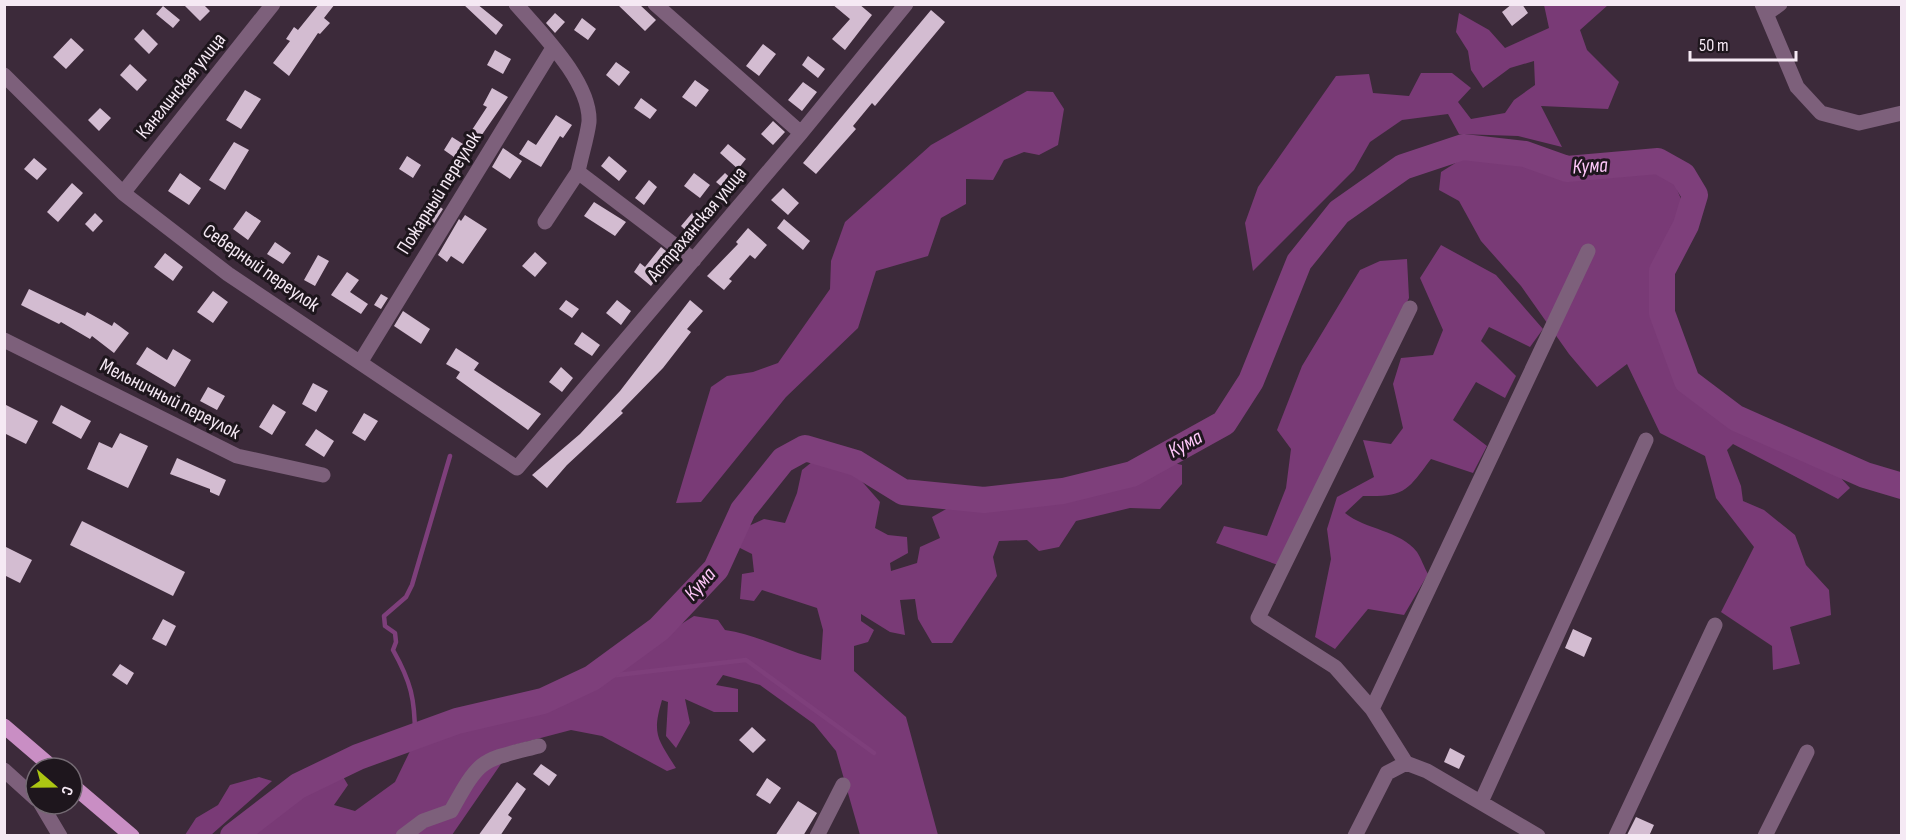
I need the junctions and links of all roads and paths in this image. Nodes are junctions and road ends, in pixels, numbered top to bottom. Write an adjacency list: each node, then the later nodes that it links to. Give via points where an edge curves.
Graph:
1 (273, 4): 12 (street, Канглинская улица)
2 (516, 4): 7 (street)
3 (655, 4): 10 (street)
4 (906, 4): 10 (street, Астраханская улица)
5 (1780, 4): 6 (street)
6 (1764, 9): 9 (street, via 1797,87 1821,113 1859,123)
7 (553, 48): 11 (street, via 580,85 589,120); 18 (street, Пожарный переулок)
8 (4, 75): 12 (street, Северный переулок)
9 (1902, 113)
10 (801, 133): 15 (street, Астраханская улица)
11 (578, 172): 13 (street); 15 (street)
12 (123, 193): 18 (street, Северный переулок, via 228,274)
13 (545, 222)
14 (1588, 251): 23 (street)
15 (694, 260): 20 (street, Астраханская улица)
16 (1410, 308): 23 (street, via 1258,618 1335,667)
17 (4, 340): 21 (street, Мельничный переулок, via 237,456)
18 (361, 361): 20 (street, Северный переулок)
19 (1646, 440): 33 (street)
20 (517, 468)
21 (323, 475)
22 (1715, 625): 41 (street)
23 (1372, 710): 28 (street)
24 (4, 726): 27 (main road)
25 (539, 746): 37 (street, via 487,759 472,772 451,811 423,821)
26 (1808, 752): 42 (street)
27 (39, 756)
28 (1406, 763): 33 (street); 39 (street, via 1387,773)
29 (4, 770): 31 (street)
30 (843, 785): 38 (street)
31 (24, 788)
32 (84, 795): 36 (main road)
33 (1480, 802): 40 (street)
34 (48, 816): 35 (street)
35 (60, 836)
36 (132, 836)
37 (403, 836)
38 (818, 836)
39 (1355, 836)
40 (1538, 836)
41 (1616, 836)
42 (1766, 836)

